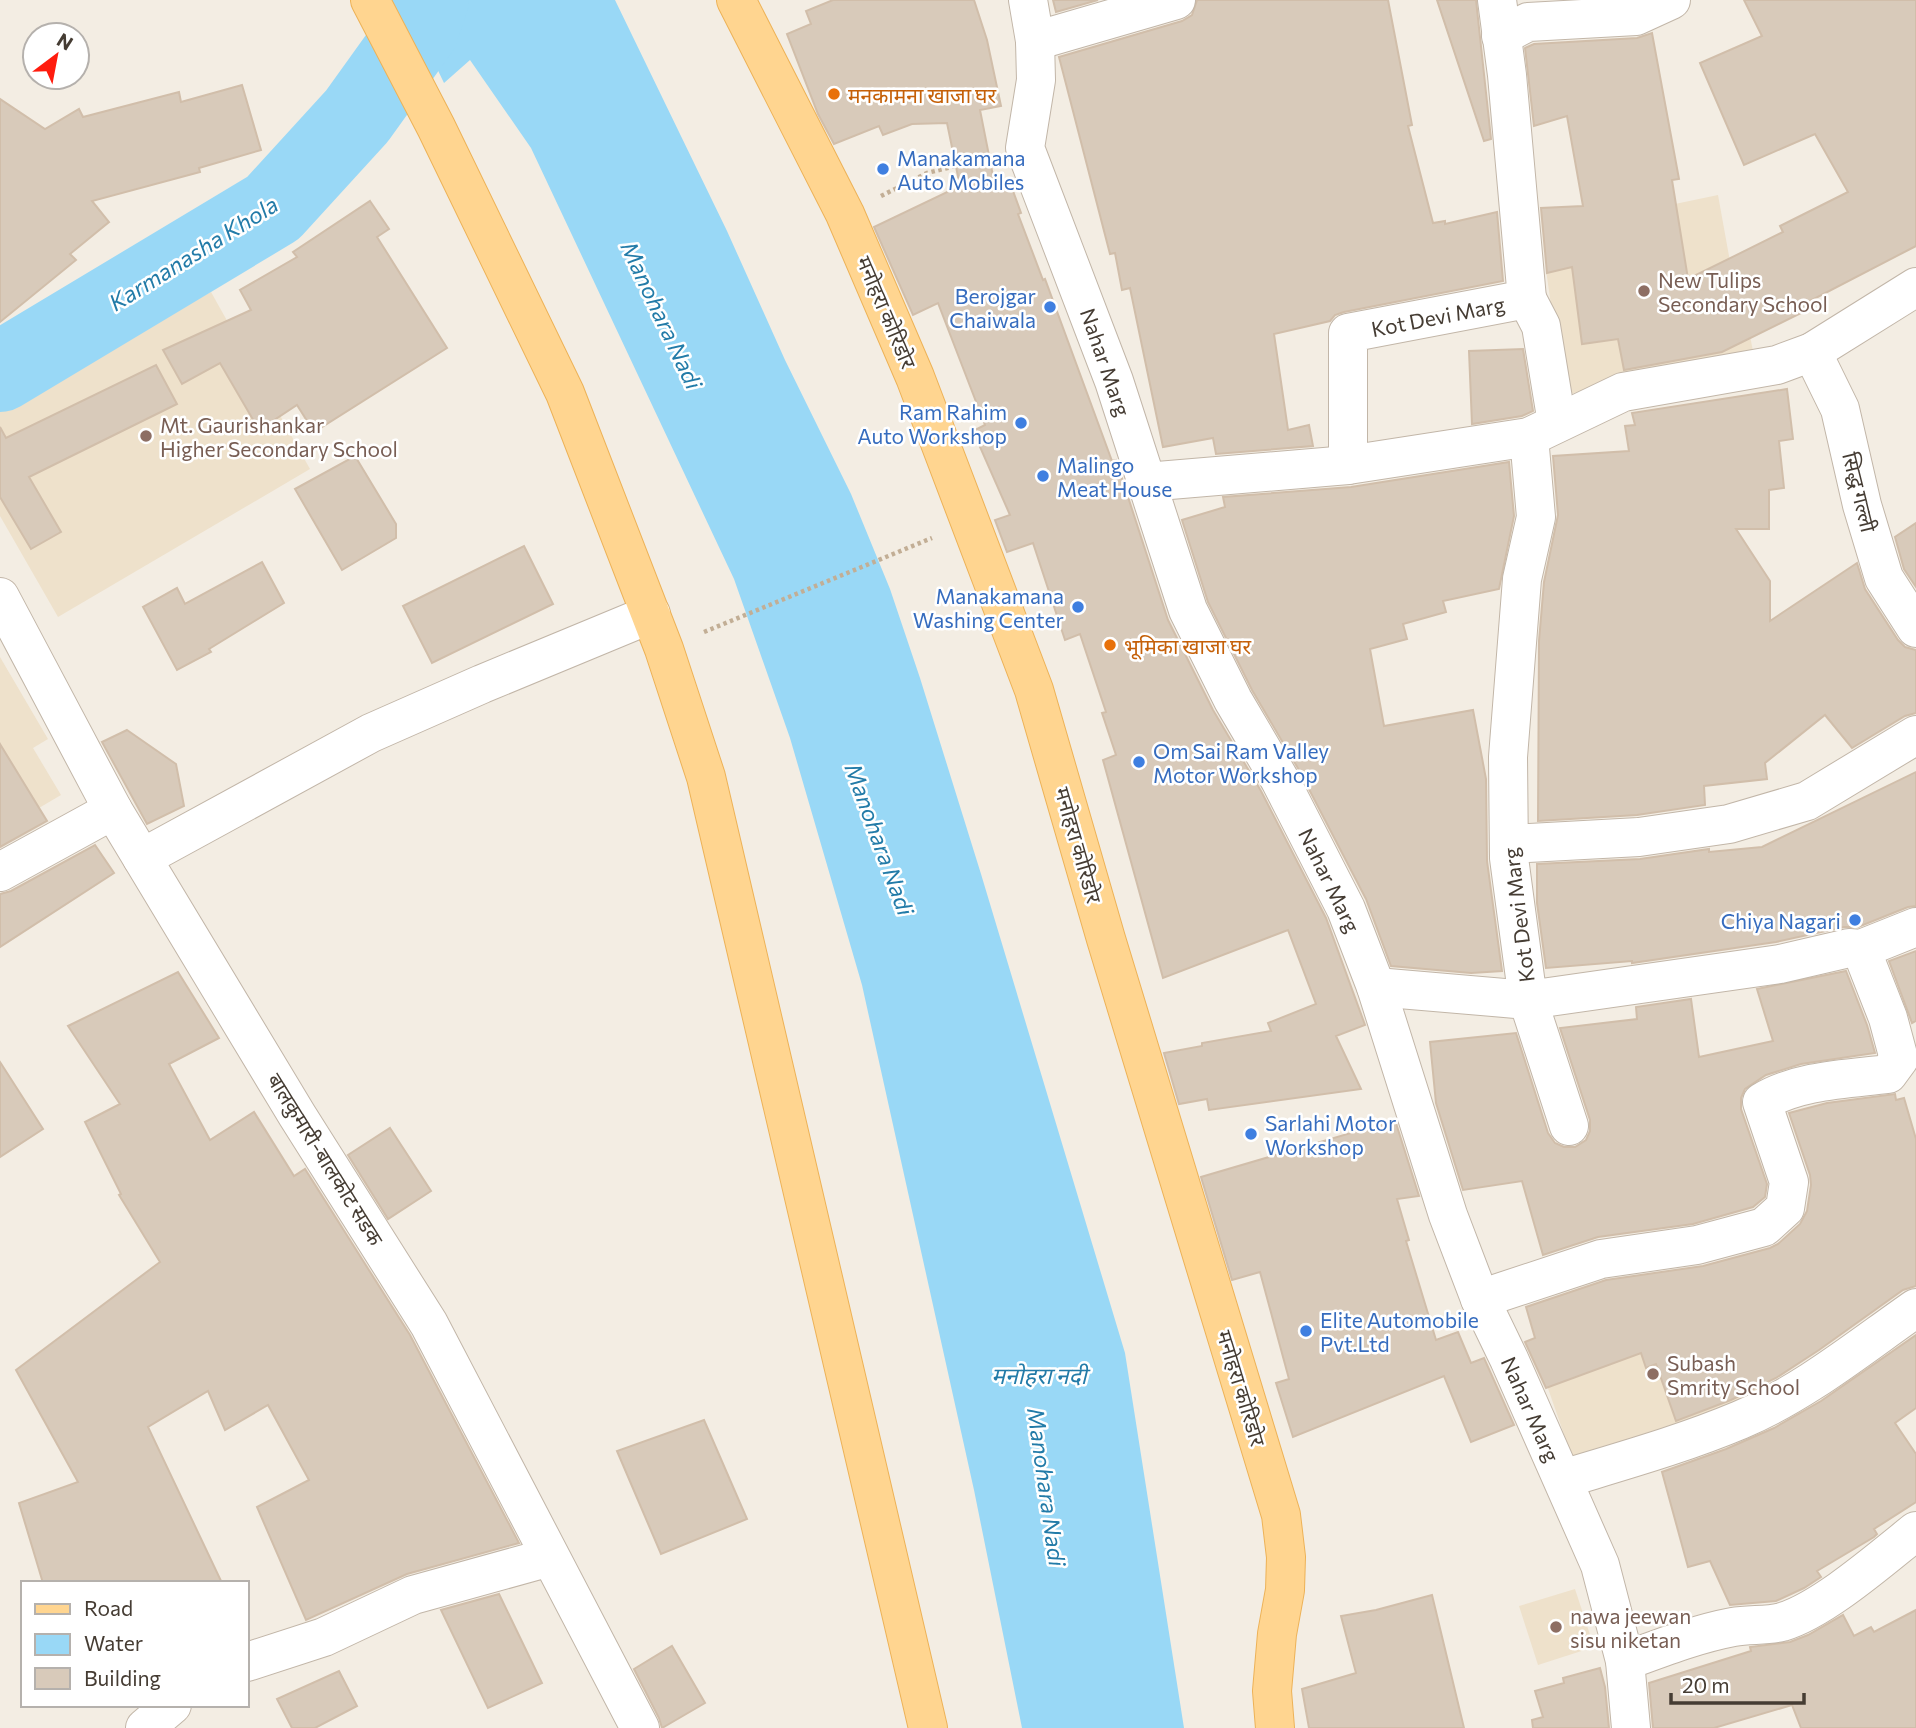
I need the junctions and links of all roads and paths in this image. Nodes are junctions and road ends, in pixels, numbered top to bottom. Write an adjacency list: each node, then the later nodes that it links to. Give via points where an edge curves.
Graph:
1 (370, 0): 18 (main road, via 565,393)
2 (736, 0): 9 (main road, मनोहरा कोरिडोर)
3 (1028, 0): 7 (street)
4 (1176, 0): 7 (street)
5 (1671, 0): 6 (street, via 1636,16 1528,22)
6 (1499, 18): 11 (street, Kot Devi Marg)
7 (1035, 41): 8 (street, via 1036,80)
8 (1025, 148): 9 (path, via 927,173); 15 (street, Nahar Marg, via 1114,381)
9 (845, 214): 42 (main road, मनोहरा कोरिडोर, via 915,377 1034,690 1281,1515 1286,1557 1272,1691)
10 (1916, 287): 12 (street)
11 (1527, 299): 13 (street, Kot Devi Marg, via 1541,326); 14 (street, Kot Devi Marg, via 1348,333)
12 (1812, 352): 13 (street, via 1777,365 1623,392); 19 (street, सिद्ध गल्ली, via 1840,409 1884,578)
13 (1543, 430): 14 (street); 23 (street, Kot Devi Marg, via 1536,517 1522,579 1508,757)
14 (1348, 465): 15 (street)
15 (1146, 482): 28 (street, Nahar Marg, via 1188,610 1346,909)
16 (936, 536): 20 (path)
17 (0, 597): 22 (street, बालकुमारी-बालकोट सडक)
18 (651, 614): 24 (street, via 371,733); 41 (main road, via 706,777)
19 (1916, 628)
20 (694, 636)
21 (1916, 735): 23 (street, via 1807,801 1729,824 1639,837)
22 (113, 810): 24 (street, बालकुमारी-बालकोट सडक); 25 (street)
23 (1509, 844): 29 (street, Kot Devi Marg)
24 (142, 858): 35 (street, बालकुमारी-बालकोट सडक, via 429,1324)
25 (0, 872)
26 (1916, 927): 27 (street, Kot Devi Marg)
27 (1861, 949): 29 (street, Kot Devi Marg); 31 (street, via 1899,1059 1888,1074 1818,1083 1779,1092 1762,1102 1789,1182 1785,1208 1764,1227 1697,1245 1601,1259)
28 (1376, 987): 29 (street); 31 (street, Nahar Marg, via 1448,1215)
29 (1528, 1000): 30 (street)
30 (1569, 1126)
31 (1480, 1299): 33 (street, Nahar Marg)
32 (1916, 1308): 33 (street, via 1808,1383 1742,1419)
33 (1563, 1479): 36 (street, Nahar Marg, via 1600,1565)
34 (1916, 1531): 36 (street, via 1818,1604 1782,1622 1697,1635)
35 (550, 1557): 37 (street, via 414,1595 324,1637); 40 (street, बालकुमारी-बालकोट सडक)
36 (1625, 1661): 43 (street, Nahar Marg)
37 (248, 1662)
38 (170, 1707): 39 (street)
39 (145, 1728)
40 (640, 1728)
41 (928, 1728)
42 (1275, 1728)
43 (1631, 1728)

